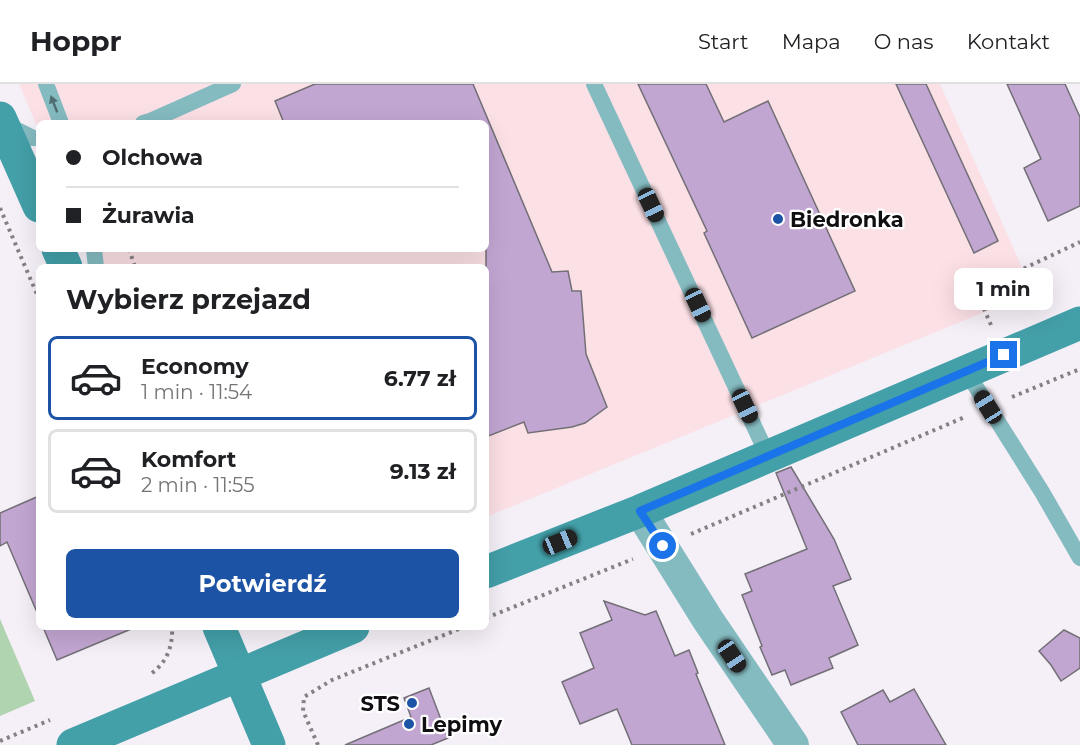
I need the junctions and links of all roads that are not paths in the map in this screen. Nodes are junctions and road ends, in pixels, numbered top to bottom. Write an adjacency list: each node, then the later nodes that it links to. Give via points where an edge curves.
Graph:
1 (46, 84): 4 (lane, one-way to 1)
2 (594, 84): 11 (lane)
3 (228, 86): 5 (lane)
4 (60, 120)
5 (152, 120)
6 (1, 121): 7 (street)
7 (32, 154): 8 (street)
8 (36, 184)
9 (1080, 323): 10 (street)
10 (966, 371): 11 (street); 13 (lane)
11 (768, 456): 12 (street)
12 (640, 511): 14 (street); 20 (street)
13 (1080, 558)
14 (489, 571)
15 (220, 630): 17 (street)
16 (346, 630): 17 (street)
17 (239, 674): 18 (street); 19 (street)
18 (73, 745)
19 (269, 745)
20 (793, 745)

